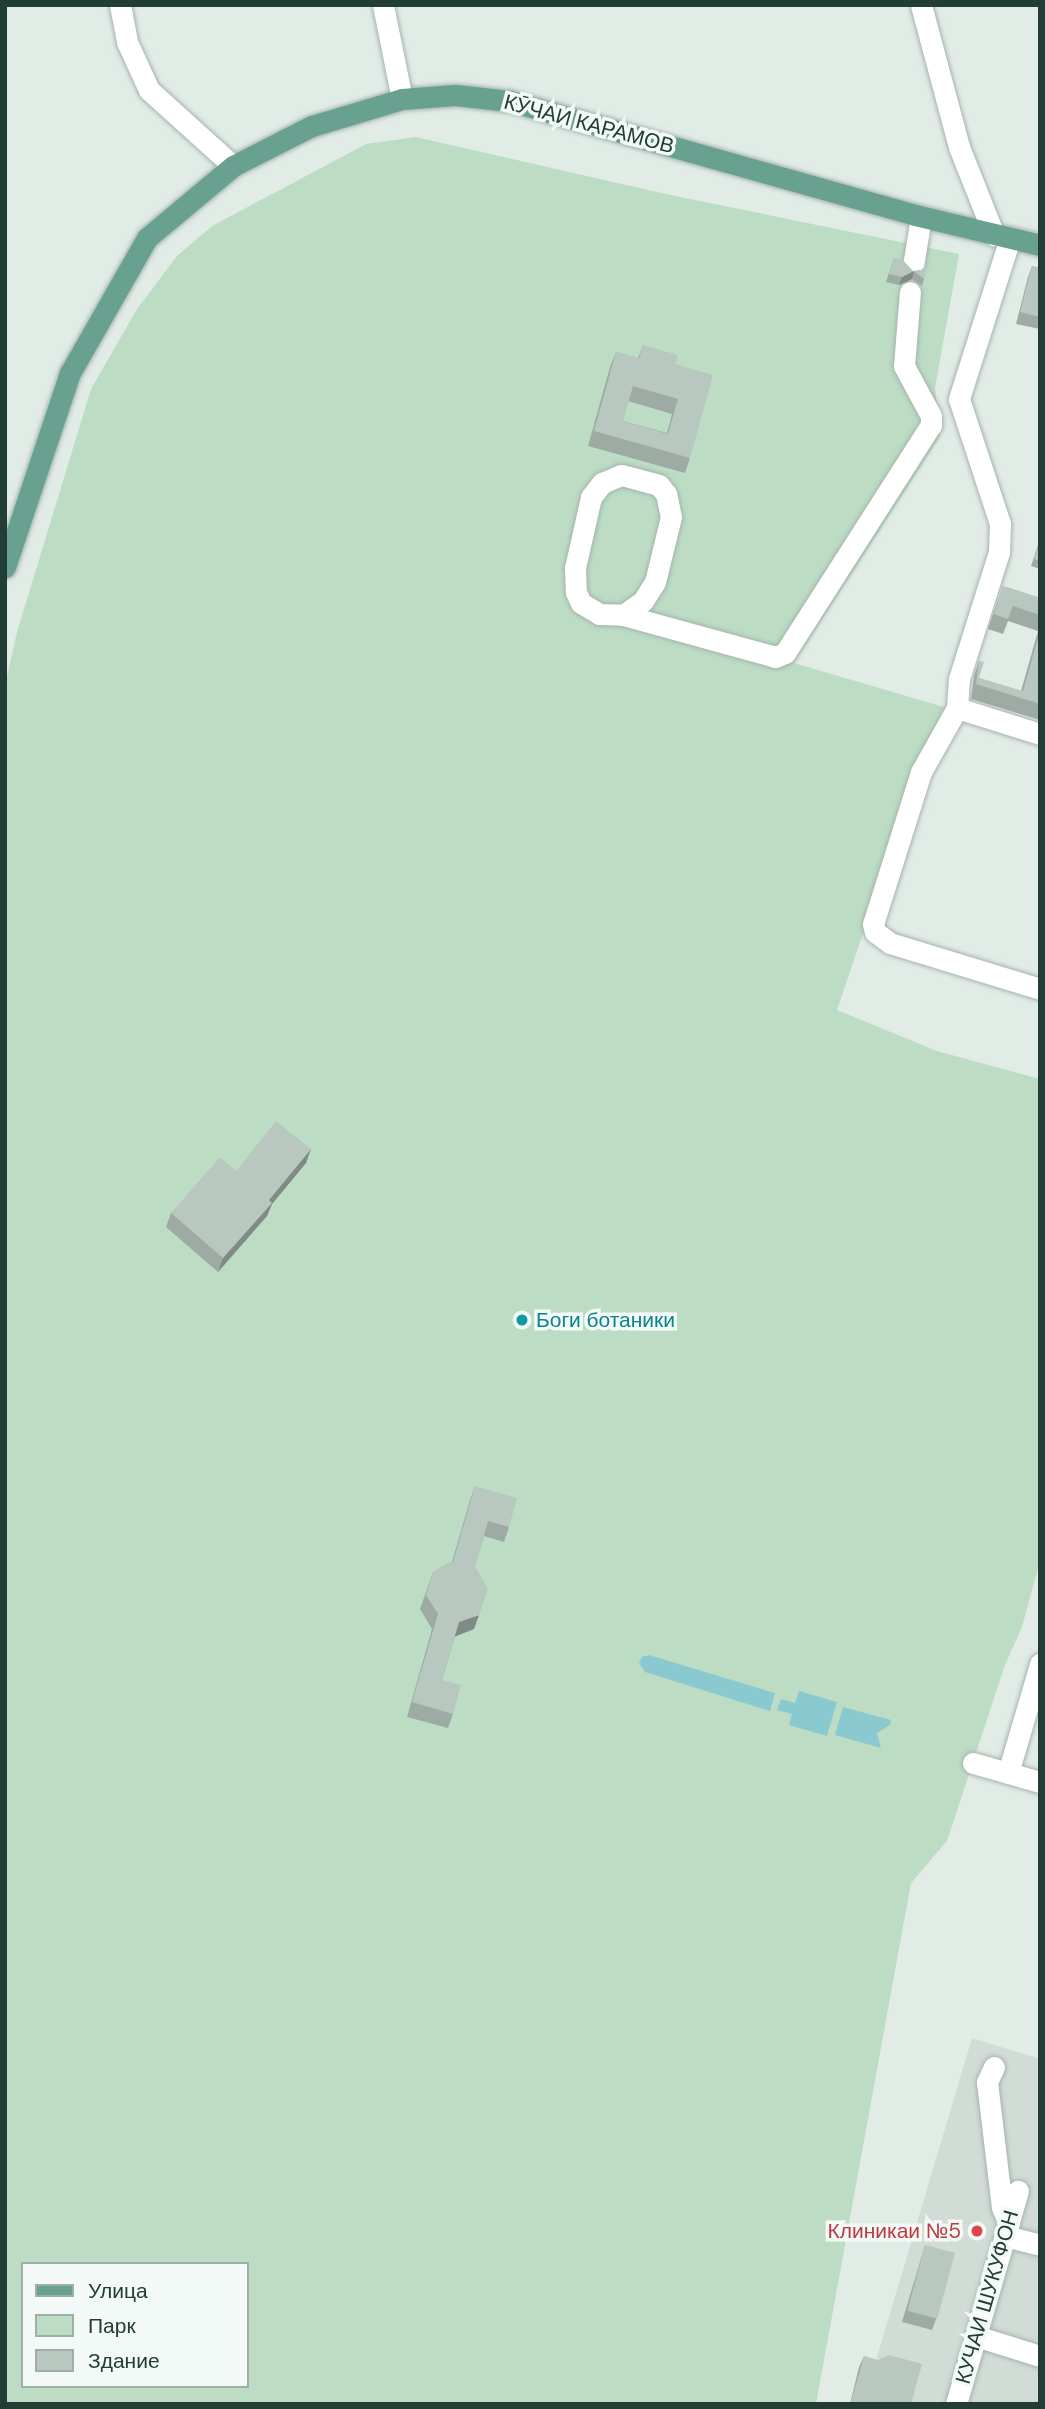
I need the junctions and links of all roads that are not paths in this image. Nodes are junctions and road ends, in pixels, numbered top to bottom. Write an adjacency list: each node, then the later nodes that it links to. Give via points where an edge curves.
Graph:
1 (120, 5): 5 (street, via 127,42 149,90)
2 (383, 5): 4 (street)
3 (921, 5): 7 (street, via 959,147)
4 (402, 99): 5 (main road, КӮЧАИ КАРАМОВ, via 313,126); 6 (main road, КӮЧАИ КАРАМОВ, via 455,95 510,101)
5 (233, 166): 11 (main road, КӮЧАИ КАРАМОВ, via 147,238 70,373)
6 (921, 217): 7 (main road, КӮЧАИ КАРАМОВ); 9 (street)
7 (1002, 236): 8 (main road, КӮЧАИ КАРАМОВ); 13 (street, via 959,399 1000,524 997,587 959,679)
8 (1040, 245)
9 (912, 266)
10 (910, 292): 12 (street, via 904,366 932,416 931,425 785,653 775,657)
11 (5, 567)
12 (623, 615): 12 (street, via 599,614 581,603 575,580 577,550 591,497 602,483 621,475 659,485 671,517 655,582 643,601)
13 (957, 708): 14 (street); 15 (street, via 921,772 873,923 876,932 890,943)
14 (1040, 734)
15 (1040, 989)
16 (1040, 1664): 18 (street)
17 (973, 1763): 18 (street)
18 (1008, 1773): 19 (street)
19 (1040, 1782)
20 (994, 2067): 22 (street, via 987,2082)
21 (1018, 2190): 22 (street, КУЧАИ ШУКУФОН)
22 (1007, 2230): 23 (street); 24 (street, КУЧАИ ШУКУФОН)
23 (1040, 2245)
24 (976, 2336): 25 (street); 26 (street, КУЧАИ ШУКУФОН)
25 (1040, 2356)
26 (956, 2404)

